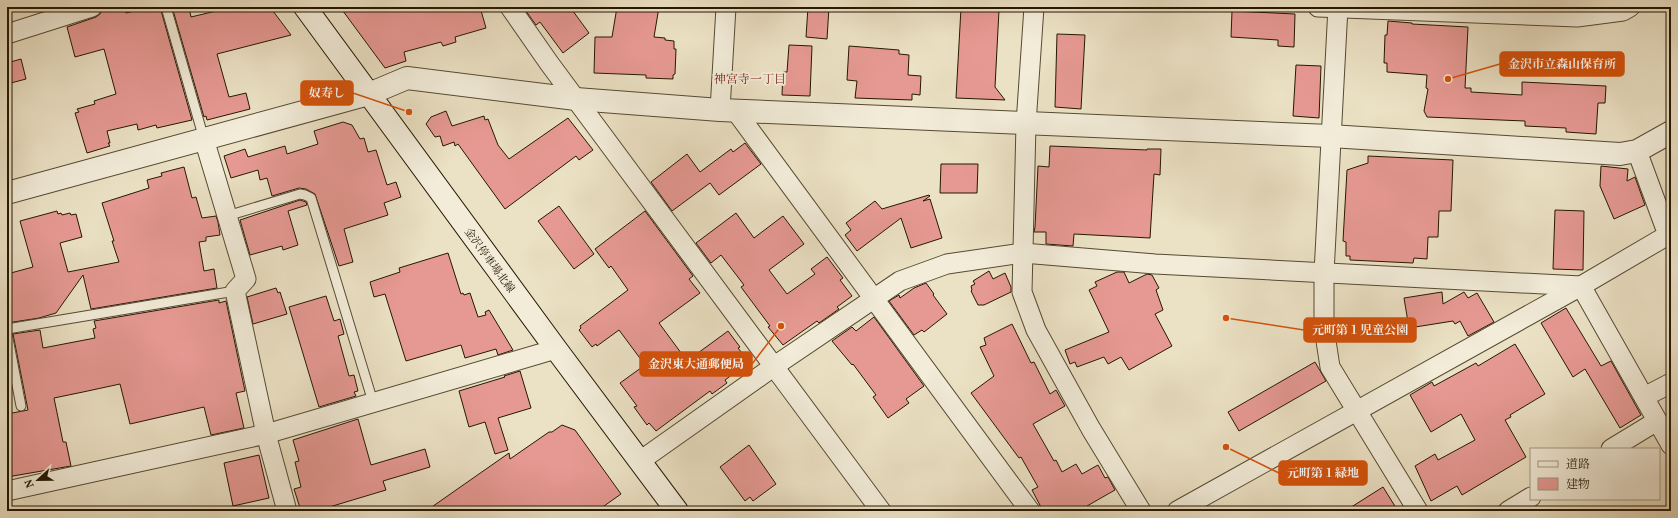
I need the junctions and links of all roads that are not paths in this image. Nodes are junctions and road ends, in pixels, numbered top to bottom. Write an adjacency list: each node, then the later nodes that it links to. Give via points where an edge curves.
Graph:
1 (92, 7): 10 (street)
2 (166, 7): 17 (lane)
3 (305, 7): 11 (street, 金沢停車場北線)
4 (510, 7): 12 (street)
5 (726, 7): 13 (street)
6 (1034, 7): 14 (street)
7 (1318, 7): 9 (street)
8 (1630, 7): 9 (street, via 1578,17)
9 (1338, 8): 16 (street)
10 (7, 34)
11 (369, 94): 12 (street, via 407,78); 17 (street); 28 (street, 金沢停車場北線)
12 (576, 99): 13 (street); 29 (street)
13 (728, 110): 14 (street); 25 (street)
14 (1026, 124): 16 (street); 21 (street)
15 (1671, 132): 18 (street)
16 (1330, 136): 18 (street, via 1620,154); 22 (street)
17 (204, 139): 19 (street); 20 (street)
18 (1637, 150): 23 (street, via 1668,235)
19 (7, 193)
20 (227, 216): 24 (street, via 246,279); 32 (lane, via 300,194 311,198)
21 (1023, 252): 22 (street, via 1155,264); 25 (street, via 947,264 900,281); 46 (street, via 1022,292 1036,330 1091,429)
22 (1324, 273): 23 (street); 34 (street, via 1324,328 1330,367)
23 (1581, 286): 31 (street); 34 (street)
24 (235, 290): 26 (lane); 36 (street)
25 (874, 299): 29 (street); 45 (street)
26 (7, 329)
27 (7, 333): 33 (lane)
28 (556, 349): 32 (street); 39 (street, 金沢停車場北線)
29 (773, 367): 39 (street); 44 (street)
30 (1671, 383): 31 (street)
31 (1644, 397): 35 (street)
32 (373, 402): 36 (street)
33 (22, 406)
34 (1356, 411): 47 (street); 48 (street)
35 (1657, 421): 37 (street); 38 (street)
36 (266, 434): 40 (street); 42 (street)
37 (1671, 445)
38 (1613, 448)
39 (640, 461): 43 (street, 金沢停車場北線)
40 (7, 491)
41 (1530, 498): 49 (street)
42 (287, 511)
43 (677, 511)
44 (881, 511)
45 (1030, 511)
46 (1141, 511)
47 (1177, 511)
48 (1418, 511)
49 (1508, 511)

